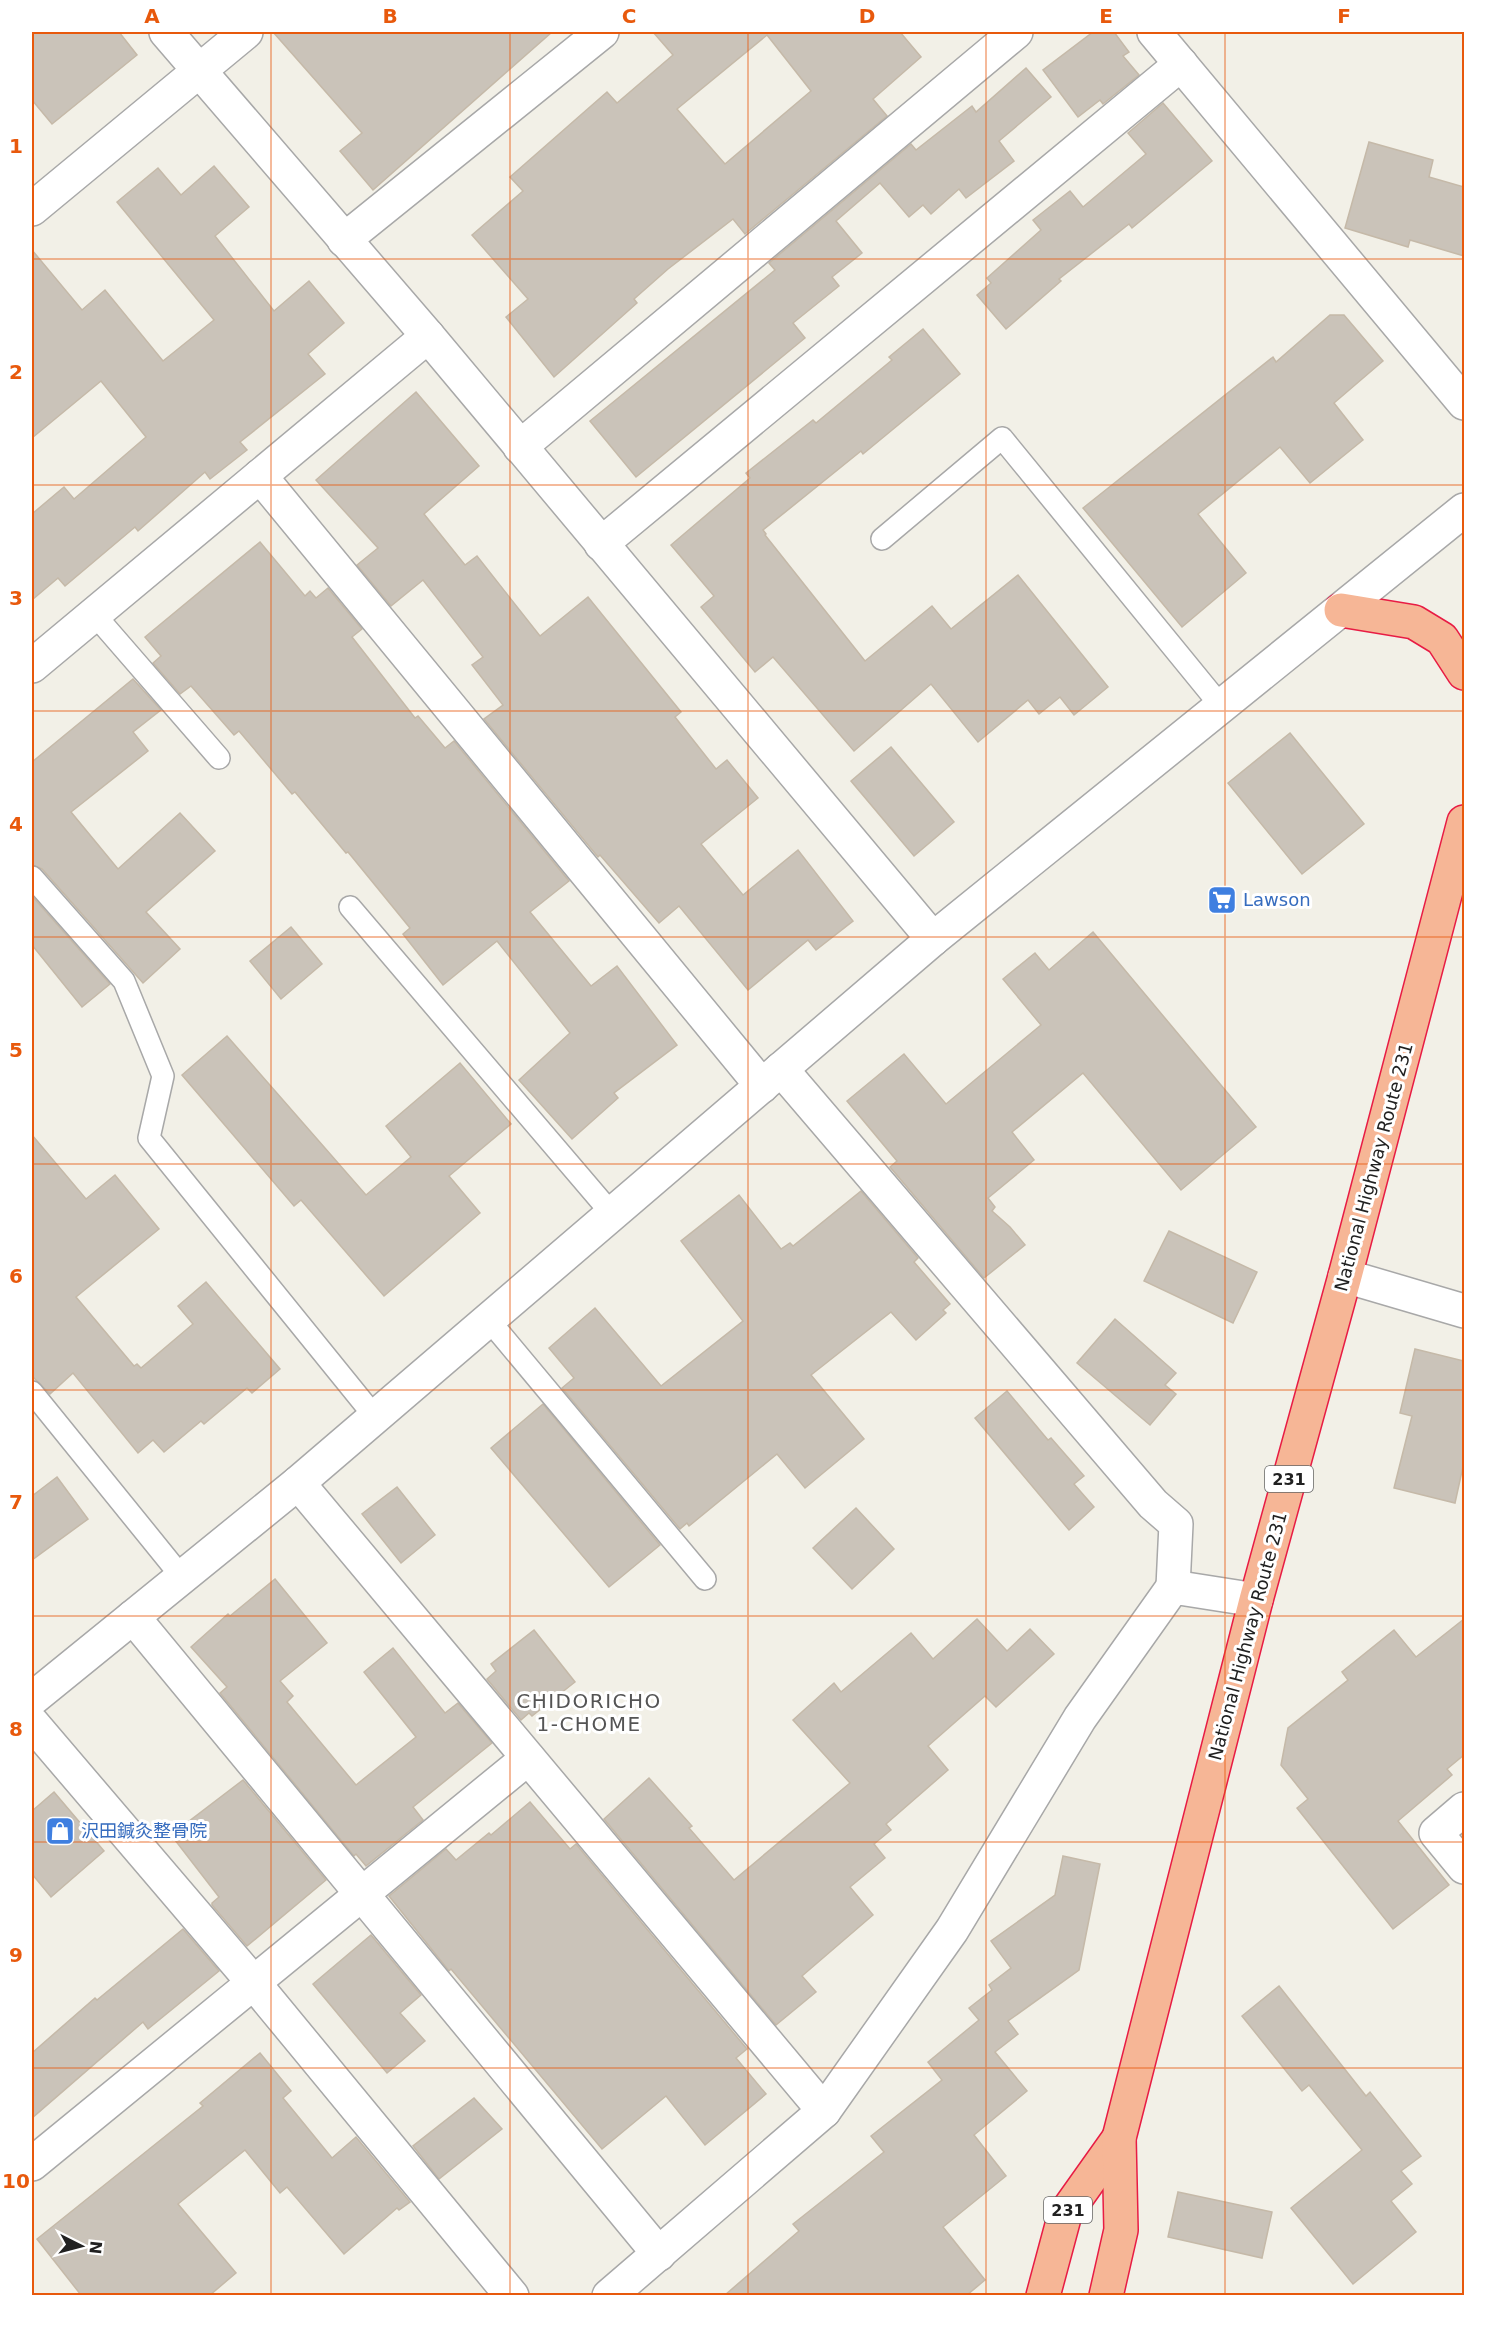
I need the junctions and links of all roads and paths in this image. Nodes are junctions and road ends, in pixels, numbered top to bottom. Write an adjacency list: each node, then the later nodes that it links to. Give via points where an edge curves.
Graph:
1 (166, 32): 7 (street)
2 (246, 32): 7 (street)
3 (602, 32): 9 (street)
4 (1016, 32): 12 (street)
5 (1154, 32): 6 (street)
6 (1181, 64): 11 (street); 16 (street)
7 (198, 71): 8 (street); 9 (street)
8 (32, 209)
9 (344, 240): 10 (street)
10 (428, 336): 12 (street); 13 (street)
11 (1464, 403)
12 (520, 447): 16 (street)
13 (260, 476): 18 (street); 27 (street)
14 (1464, 510): 17 (street)
15 (882, 539): 21 (lane, via 1002,438)
16 (601, 544): 26 (street)
17 (1341, 610): 20 (highway, via 1414,622 1442,639); 21 (street)
18 (94, 614): 19 (street); 22 (lane)
19 (32, 666)
20 (1464, 673)
21 (1221, 706): 26 (street)
22 (219, 758)
23 (1464, 822): 29 (highway, National Highway Route 231 / 231)
24 (32, 877): 33 (lane, via 124,981 163,1076 149,1138)
25 (350, 907): 28 (lane)
26 (933, 939): 27 (street)
27 (771, 1078): 28 (street); 37 (street, via 1153,1504 1176,1524)
28 (612, 1214): 31 (street)
29 (1345, 1276): 30 (street); 38 (highway, National Highway Route 231 / 231)
30 (1464, 1311)
31 (488, 1319): 33 (street); 36 (lane)
32 (32, 1392): 35 (lane)
33 (375, 1417): 34 (street)
34 (298, 1483): 35 (street); 42 (street)
35 (181, 1576): 39 (street)
36 (705, 1579)
37 (1173, 1587): 38 (street); 47 (street, via 1080,1718 952,1930)
38 (1256, 1600): 48 (highway, National Highway Route 231 / 231)
39 (133, 1617): 40 (street); 45 (street)
40 (32, 1699)
41 (32, 1723): 46 (street)
42 (528, 1758): 45 (street); 47 (street)
43 (1464, 1809): 44 (street, via 1436,1833)
44 (1464, 1867)
45 (362, 1894): 46 (street); 50 (street)
46 (253, 1982): 49 (street); 51 (street)
47 (824, 2111): 50 (street)
48 (1119, 2138): 53 (highway, National Highway Route 231 / 231, via 1065,2214); 54 (highway, National Highway Route 231 / 231, via 1121,2230)
49 (32, 2164)
50 (658, 2254): 52 (street)
51 (512, 2295)
52 (609, 2295)
53 (1043, 2295)
54 (1106, 2295)

